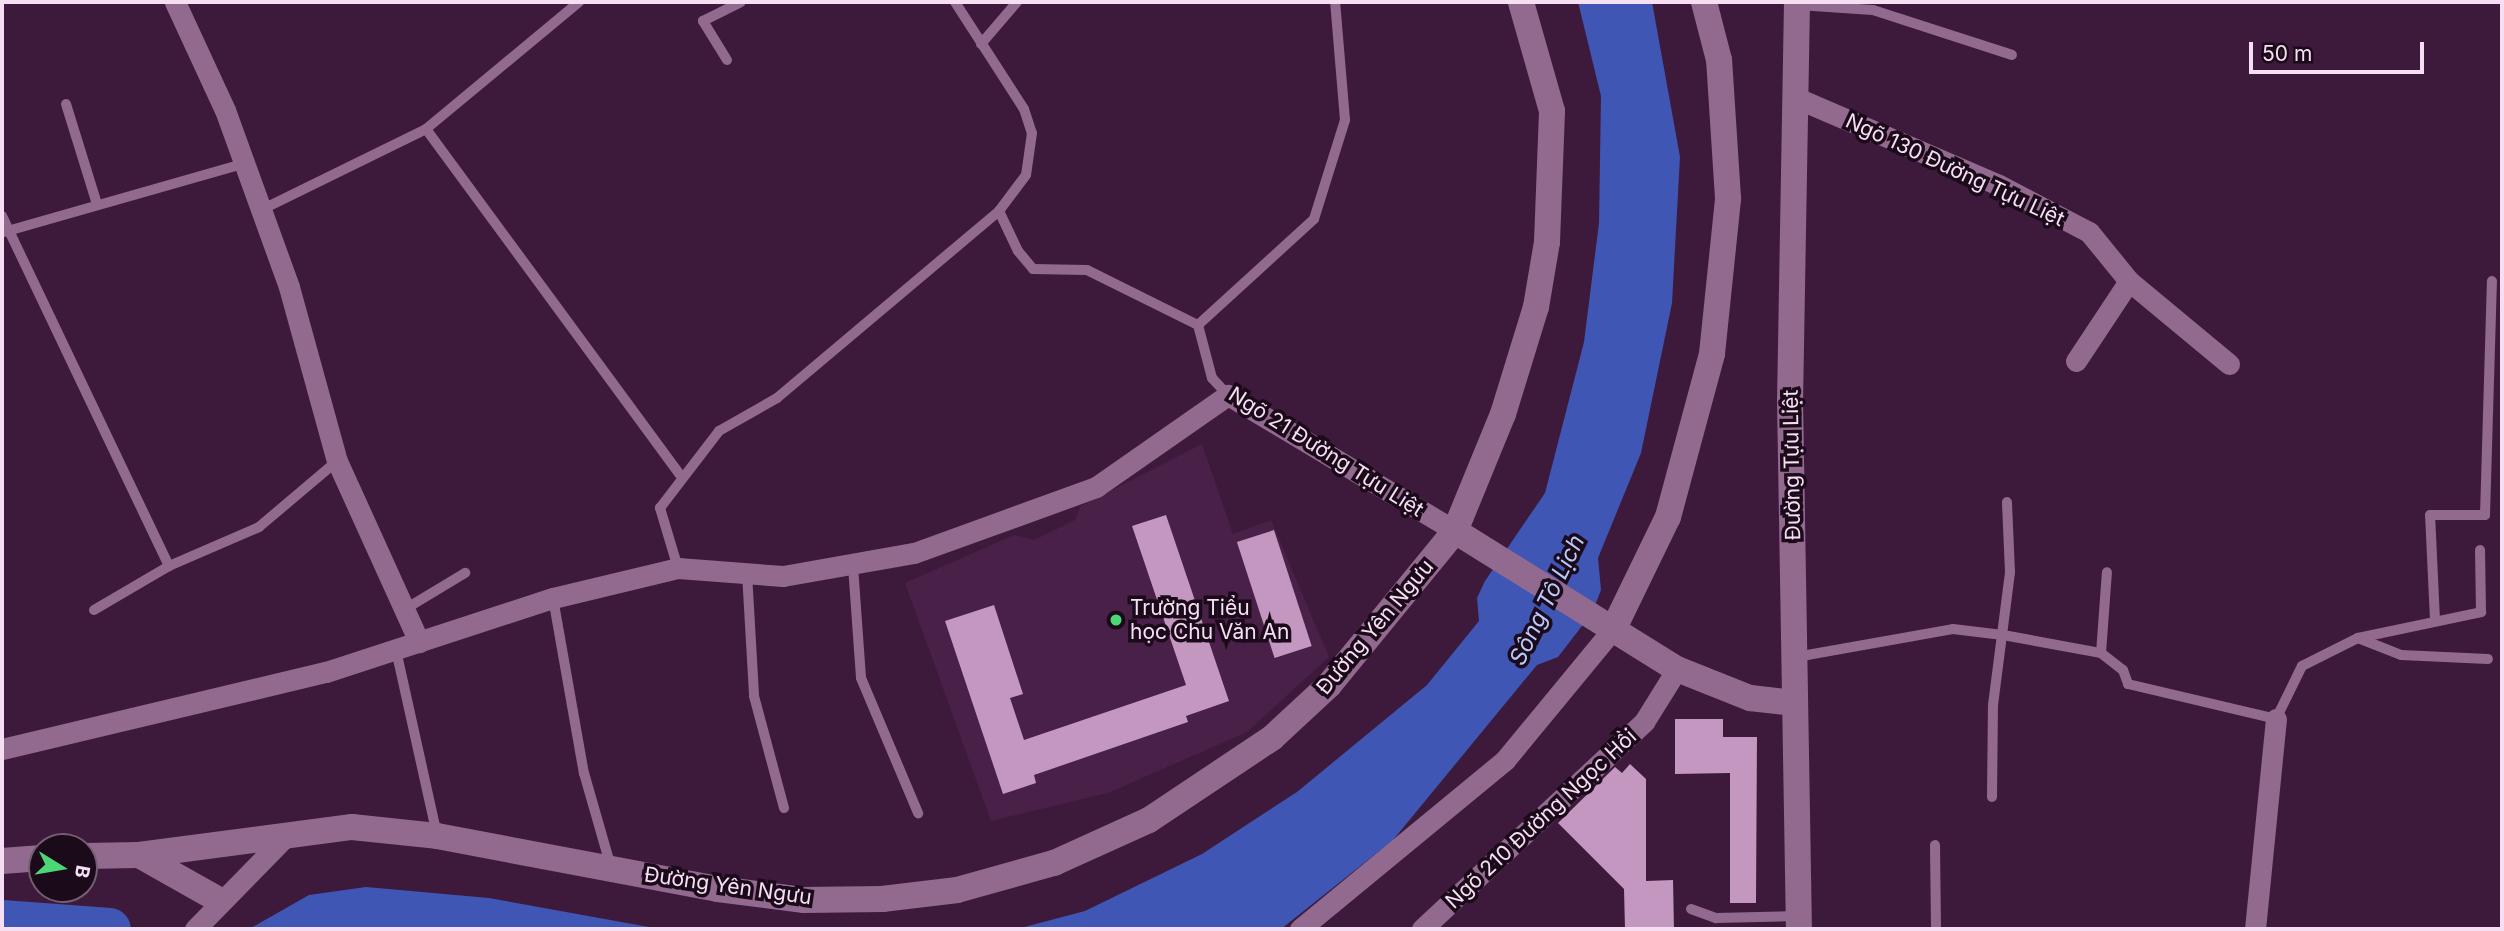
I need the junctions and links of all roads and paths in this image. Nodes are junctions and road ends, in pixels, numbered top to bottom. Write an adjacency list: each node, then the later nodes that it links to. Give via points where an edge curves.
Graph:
1 (175, 2): 17 (street)
2 (579, 2): 10 (lane)
3 (741, 2): 13 (lane, via 703,21)
4 (955, 2): 11 (lane)
5 (1017, 2): 11 (lane)
6 (1335, 2): 25 (lane, via 1345,120 1314,219)
7 (1521, 2): 32 (street, Đường Yên Ngưu, via 1552,111 1547,242 1536,307)
8 (1704, 2): 44 (street, via 1719,60 1728,198 1712,354 1668,517)
9 (1798, 3): 12 (lane, via 1873,9); 14 (street, Đường Tựu Liệt)
10 (564, 6): 16 (lane)
11 (981, 44): 20 (lane, via 1024,108 1032,133 1026,175)
12 (2012, 55)
13 (727, 60)
14 (1799, 99): 23 (street, Ngõ 130 Đường Tựu Liệt, via 1999,185 2089,232); 50 (street, Đường Tựu Liệt, via 1790,400)
15 (66, 104): 18 (lane)
16 (425, 129): 19 (lane); 30 (lane)
17 (243, 164): 18 (lane); 19 (street)
18 (97, 204): 22 (lane)
19 (261, 210): 29 (street)
20 (999, 211): 25 (lane, via 1033,269 1087,270); 30 (lane, via 776,398 719,431)
21 (2, 216): 22 (lane)
22 (5, 232): 34 (lane)
23 (2129, 281): 26 (street); 27 (street, Ngõ 130 Đường Tựu Liệt)
24 (2492, 281): 43 (lane, via 2486,515 2430,515)
25 (1198, 326): 28 (lane, Ngõ 21 Đường Tựu Liệt, via 1212,378)
26 (2076, 361)
27 (2228, 364)
28 (1228, 395): 32 (street, Ngõ 21 Đường Tựu Liệt); 35 (street, via 1096,487 914,553)
29 (337, 461): 34 (lane, via 259,527); 42 (street)
30 (680, 475): 36 (lane, via 660,508)
31 (2007, 502): 45 (lane, via 2010,572)
32 (1465, 538): 44 (street); 66 (street, Đường Yên Ngưu, via 1357,655 1272,738 1149,820 1054,863 957,890 882,899 804,900)
33 (2480, 550): 43 (lane, via 2481,612)
34 (169, 566): 41 (lane)
35 (853, 566): 39 (street, via 783,576); 58 (lane, via 861,678)
36 (678, 568): 39 (street); 40 (street)
37 (2106, 572): 49 (lane)
38 (465, 573): 42 (lane)
39 (747, 573): 57 (lane, via 754,696)
40 (553, 598): 47 (street); 66 (lane, via 584,773)
41 (93, 610)
42 (400, 612): 47 (street)
43 (2435, 620): 46 (lane)
44 (1605, 622): 52 (street); 71 (street, via 1505,760)
45 (2003, 635): 49 (lane); 50 (lane, via 1953,629); 56 (lane)
46 (2358, 638): 51 (lane, via 2401,655); 54 (lane, via 2302,666)
47 (419, 642): 48 (street)
48 (396, 650): 55 (street); 60 (lane)
49 (2101, 653): 54 (lane, via 2123,670 2128,684)
50 (1796, 657): 53 (street, Đường Tựu Liệt)
51 (2488, 659)
52 (1677, 669): 53 (street, via 1750,698); 72 (street, Ngõ 210 Đường Ngọc Hồi, via 1644,722)
53 (1794, 703): 69 (street, Đường Tựu Liệt)
54 (2276, 719): 74 (street)
55 (2, 749)
56 (1992, 797)
57 (784, 808)
58 (918, 814)
59 (289, 833): 60 (street, Đường Yên Ngưu, via 352,827); 62 (street, Đường Yên Ngưu); 67 (street)
60 (437, 836): 66 (street, Đường Yên Ngưu)
61 (1934, 845): 73 (lane)
62 (139, 855): 63 (street, Đường Yên Ngưu); 67 (street)
63 (98, 856)
64 (28, 859): 65 (street)
65 (2, 860)
66 (611, 867)
67 (219, 900): 70 (street)
68 (1691, 909): 69 (lane, via 1716,918)
69 (1798, 923)
70 (195, 929)
71 (1300, 929)
72 (1422, 929)
73 (1936, 929)
74 (2255, 929)

